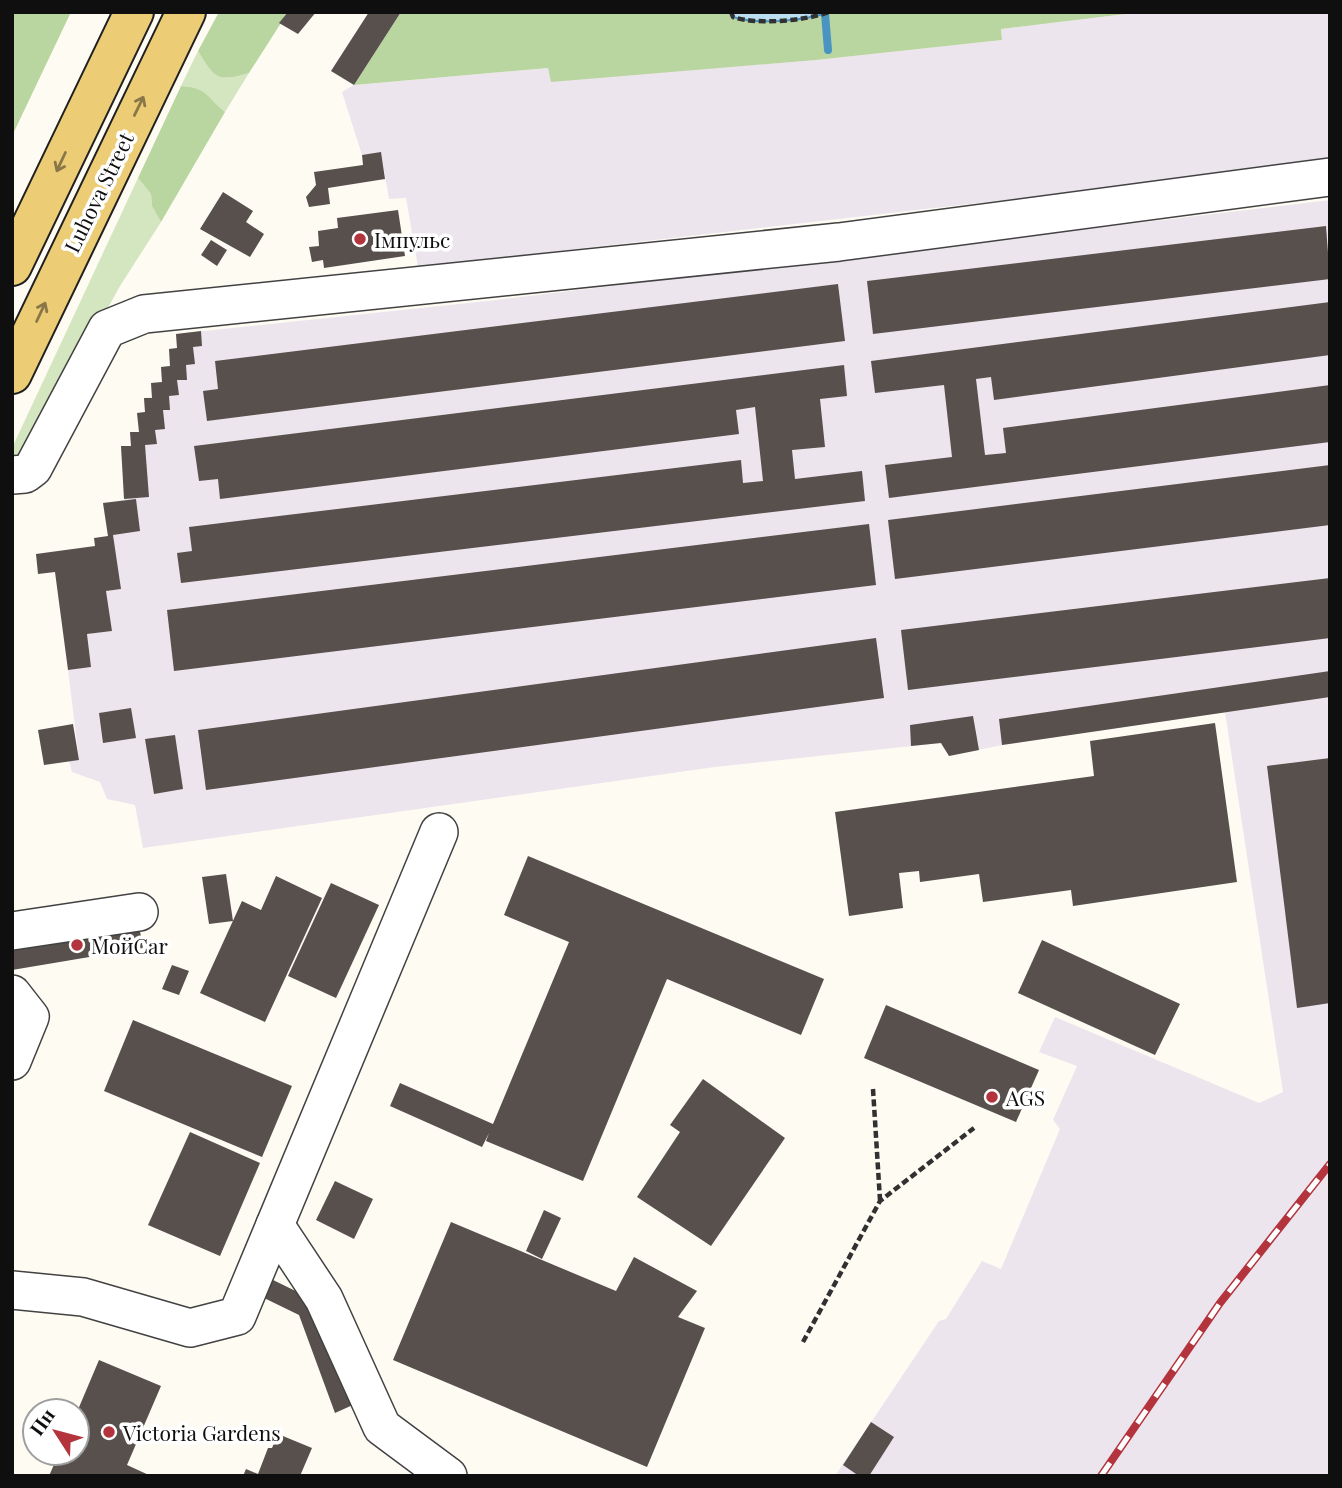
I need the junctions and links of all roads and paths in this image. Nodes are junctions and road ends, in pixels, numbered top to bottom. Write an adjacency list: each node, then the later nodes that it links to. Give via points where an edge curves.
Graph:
1 (134, 12): 6 (main road, one-way to 6)
2 (187, 12): 7 (main road, Luhova Street, one-way to 2)
3 (731, 12): 4 (path, via 733,17 753,23)
4 (829, 12)
5 (1330, 177): 8 (lane, via 839,242 144,314 107,330 33,468)
6 (12, 266)
7 (12, 374)
8 (12, 475)
9 (439, 832): 17 (lane)
10 (139, 912): 11 (lane)
11 (12, 931)
12 (12, 994): 13 (lane, via 30,1017)
13 (12, 1061)
14 (873, 1089): 16 (path)
15 (974, 1128): 16 (path)
16 (880, 1201): 19 (path)
17 (275, 1225): 18 (lane, via 237,1316 190,1328 83,1297); 20 (lane, via 324,1299 382,1427)
18 (12, 1290)
19 (803, 1342)
20 (448, 1476)

